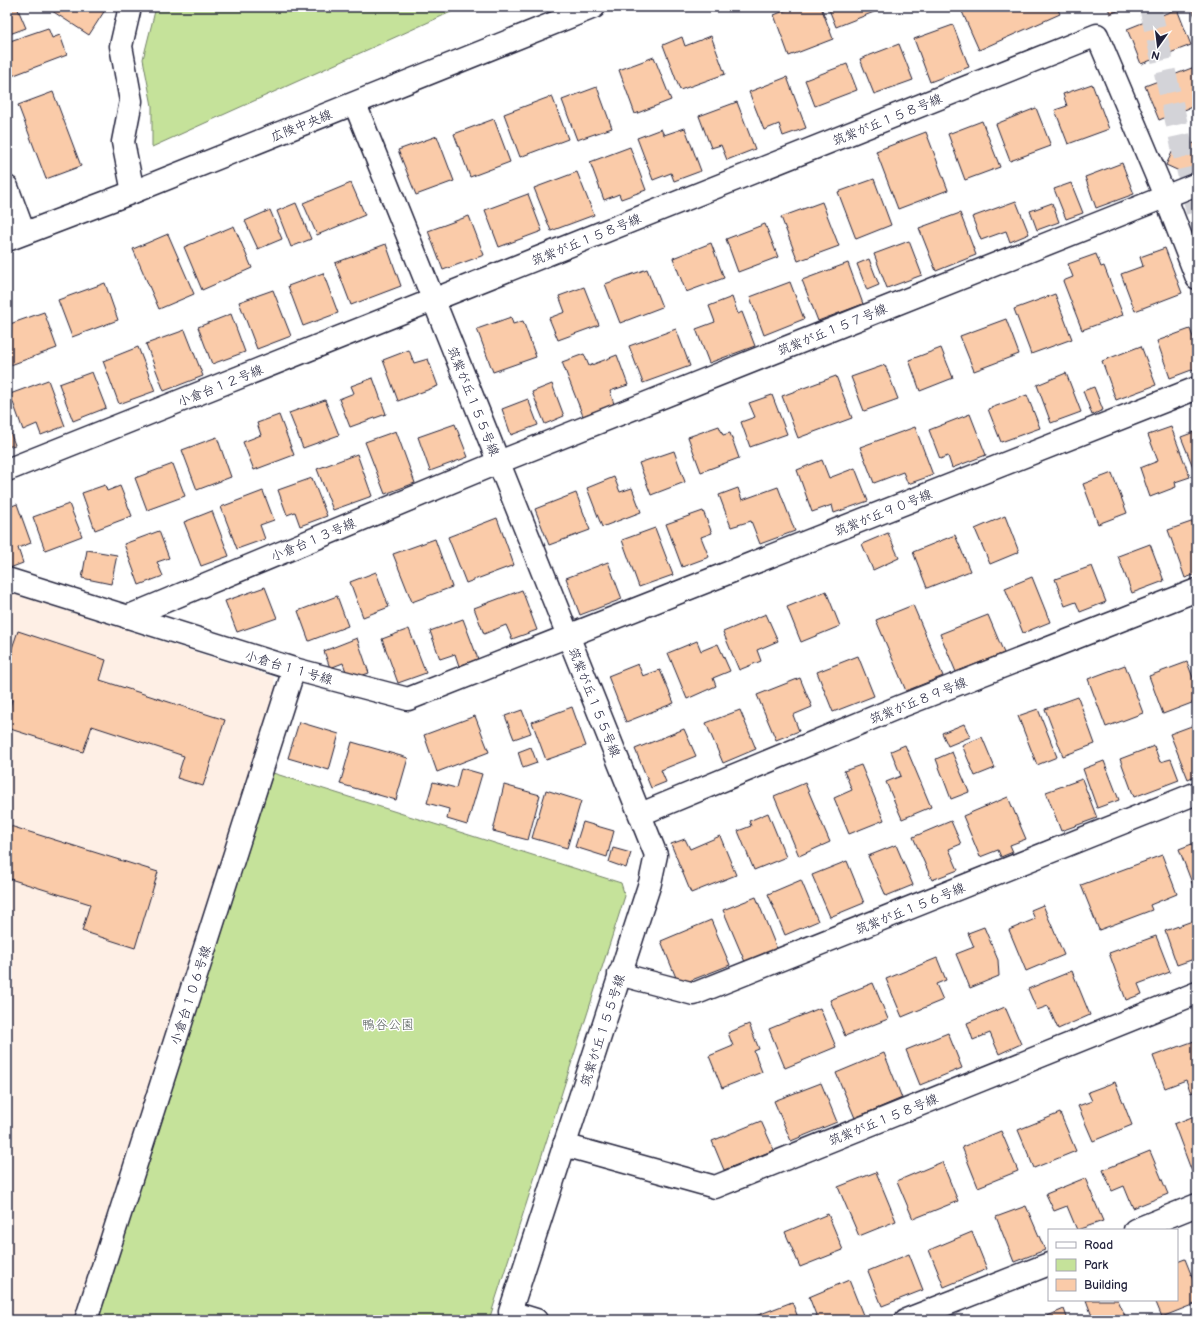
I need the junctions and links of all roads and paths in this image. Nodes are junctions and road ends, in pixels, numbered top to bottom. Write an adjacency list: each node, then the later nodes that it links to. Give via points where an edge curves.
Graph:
1 (130, 7): 6 (street, via 121,46 131,101 123,142)
2 (594, 7): 3 (street, 広陵中央線)
3 (355, 104): 6 (street, 広陵中央線); 10 (street, 筑紫が丘１５５号線)
4 (1197, 184): 7 (street, 筑紫が丘１５７号線)
5 (7, 187): 8 (street)
6 (133, 192): 8 (street, 広陵中央線)
7 (1165, 196): 9 (street, 筑紫が丘１５８号線); 10 (street, 筑紫が丘１５８号線, via 1097,35); 12 (street, 筑紫が丘１５７号線)
8 (16, 237)
9 (1197, 278)
10 (432, 300): 12 (street, 筑紫が丘１５５号線); 13 (street, 小倉台１２号線)
11 (1197, 388): 17 (street, 筑紫が丘９０号線)
12 (499, 462): 16 (street, 小倉台１３号線); 17 (street, 筑紫が丘１５５号線)
13 (7, 470)
14 (7, 579): 16 (street, 小倉台１１号線)
15 (1197, 590): 20 (street, 筑紫が丘８９号線, via 899,707)
16 (127, 617): 18 (street, 小倉台１１号線)
17 (568, 637): 18 (street, 小倉台１１号線, via 408,699); 20 (street, 筑紫が丘１５５号線)
18 (294, 669): 27 (street, 小倉台１０６号線)
19 (1197, 793): 21 (street, 筑紫が丘１５６号線, via 694,994)
20 (641, 814): 21 (street, 筑紫が丘１５５号線, via 656,855 650,883)
21 (619, 974): 23 (street, 筑紫が丘１５５号線)
22 (1197, 993): 23 (street, 筑紫が丘１５８号線, via 715,1187)
23 (564, 1145): 28 (street, 筑紫が丘１５５号線, via 510,1312)
24 (1196, 1210): 25 (street)
25 (1137, 1229)
26 (1048, 1264): 29 (street)
27 (86, 1320)
28 (536, 1320)
29 (906, 1320)

